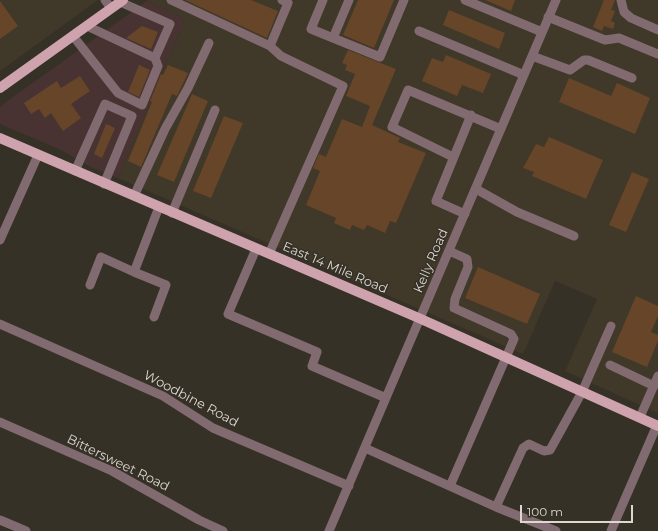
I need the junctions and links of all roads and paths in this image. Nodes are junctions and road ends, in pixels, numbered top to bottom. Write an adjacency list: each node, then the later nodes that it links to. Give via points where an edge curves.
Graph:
1 (171, 0): 19 (street)
2 (282, 0): 19 (street, via 288,3)
3 (322, 0): 17 (street, via 311,28)
4 (349, 0): 17 (street)
5 (404, 0): 17 (street, via 380,57)
6 (464, 0): 15 (street)
7 (556, 0): 11 (street, Kelly Road)
8 (621, 0): 13 (street, via 624,12 631,18)
9 (121, 1): 10 (main road); 22 (street, via 170,24)
10 (108, 4): 12 (main road)
11 (548, 17): 15 (street, Kelly Road); 20 (street, via 605,40 619,38)
12 (87, 26): 16 (main road); 22 (street)
13 (658, 30)
14 (419, 31): 23 (street)
15 (542, 32): 21 (street, Kelly Road)
16 (73, 36): 22 (street, via 118,93 142,104 158,66); 25 (main road)
17 (333, 38)
18 (209, 44): 35 (street)
19 (270, 46): 43 (street, via 281,56 344,86)
20 (658, 54)
21 (532, 56): 23 (street, Kelly Road); 24 (street, via 570,70 588,60)
22 (155, 58)
23 (524, 75): 28 (street, Kelly Road)
24 (632, 78)
25 (0, 88)
26 (215, 110): 37 (street)
27 (471, 115): 28 (street); 31 (street); 31 (street, via 408,90 392,127)
28 (501, 128): 34 (street, Kelly Road)
29 (0, 138): 30 (main road, East 14 Mile Road)
30 (38, 155): 32 (main road, East 14 Mile Road); 40 (street)
31 (453, 157): 38 (street, via 436,201)
32 (75, 171): 33 (main road, East 14 Mile Road); 33 (street, via 105,104 132,116)
33 (104, 184): 35 (main road, East 14 Mile Road)
34 (476, 189): 38 (street, Kelly Road); 39 (street, via 518,212)
35 (134, 196): 36 (main road, East 14 Mile Road)
36 (159, 207): 37 (main road, East 14 Mile Road); 44 (street)
37 (172, 213): 41 (main road, East 14 Mile Road)
38 (465, 214): 42 (street, Kelly Road)
39 (574, 236)
40 (0, 240)
41 (256, 248): 43 (main road, East 14 Mile Road); 55 (street, via 228,314 317,352 312,366)
42 (449, 251): 47 (street, Kelly Road); 50 (street, via 467,259 468,267 454,308 512,334 514,338)
43 (269, 254): 47 (main road, East 14 Mile Road)
44 (134, 272): 45 (street, via 101,257); 46 (street, via 166,285)
45 (90, 285)
46 (154, 317)
47 (421, 319): 50 (main road, East 14 Mile Road); 55 (street, Kelly Road)
48 (0, 324): 60 (street, Woodbine Road, via 163,396 213,428)
49 (611, 326): 54 (street)
50 (505, 358): 54 (main road, East 14 Mile Road); 61 (street)
51 (610, 365): 53 (street)
52 (658, 376): 53 (street)
53 (654, 386): 56 (street)
54 (582, 392): 56 (main road, East 14 Mile Road); 62 (street, via 550,450 544,451 529,444 521,450)
55 (386, 398): 59 (street, Kelly Road)
56 (640, 418): 58 (main road, East 14 Mile Road)
57 (0, 422): 65 (street, Bittersweet Road, via 112,471)
58 (658, 425): 68 (street)
59 (365, 448): 60 (street, Kelly Road); 61 (street)
60 (349, 486): 66 (street, Kelly Road)
61 (450, 486): 62 (street)
62 (496, 506): 67 (street)
63 (0, 520): 64 (street)
64 (24, 530)
65 (223, 531)
66 (329, 531)
67 (556, 531)
68 (611, 531)

